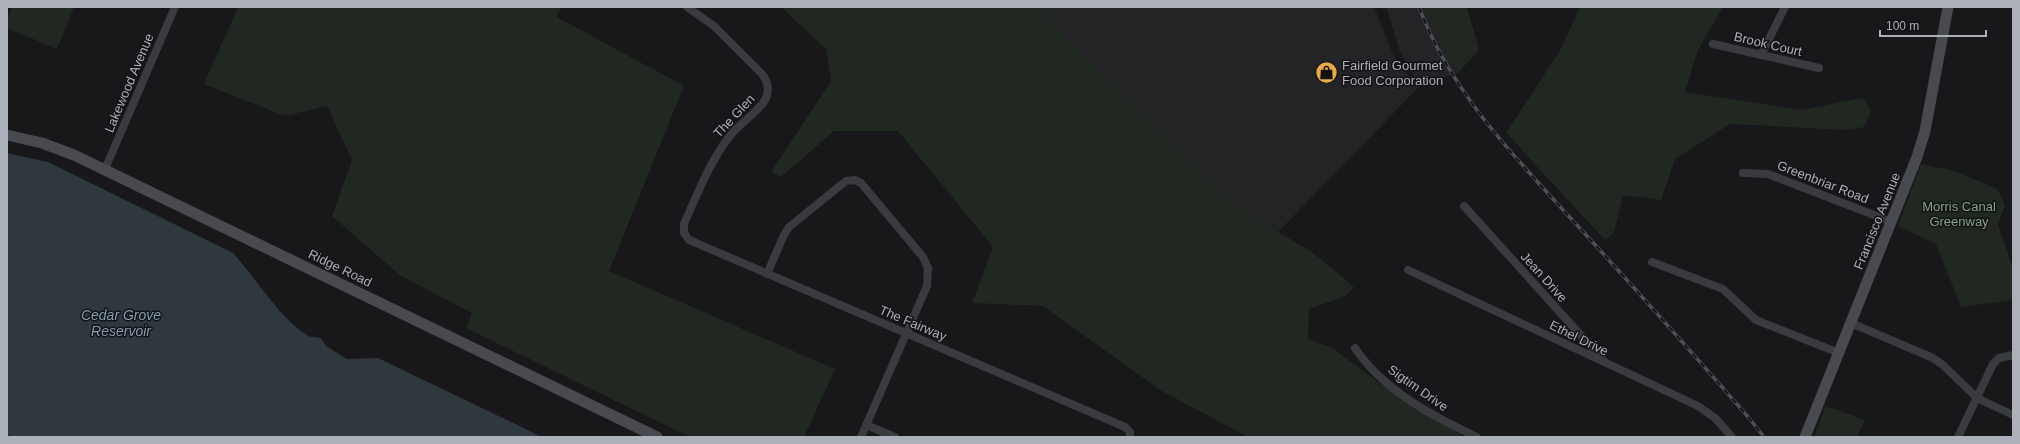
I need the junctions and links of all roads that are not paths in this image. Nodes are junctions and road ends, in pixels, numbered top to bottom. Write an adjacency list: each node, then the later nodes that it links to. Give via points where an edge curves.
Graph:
1 (175, 7): 9 (street, Lakewood Avenue)
2 (687, 7): 13 (street, The Glen, via 714,26 762,74 768,86 763,103 730,135 710,167 683,227 686,237)
3 (1785, 7): 6 (street)
4 (1948, 7): 12 (main road, Francisco Avenue, via 1925,131)
5 (1713, 44): 6 (street, Brook Court)
6 (1761, 55): 7 (street, Brook Court)
7 (1819, 68)
8 (7, 135): 9 (main road, Ridge Road, via 53,146)
9 (105, 169): 26 (main road, Ridge Road)
10 (1743, 173): 12 (street, Greenbriar Road, via 1768,174)
11 (1464, 206): 22 (street, Jean Drive)
12 (1892, 222): 17 (main road, Francisco Avenue)
13 (692, 241): 16 (street, The Fairway)
14 (1652, 262): 20 (street, via 1723,289 1756,320)
15 (1408, 270): 22 (street, Ethel Drive)
16 (767, 274): 18 (street, The Fairway); 18 (street, via 784,235 793,223 846,181 855,180 864,186 920,252 928,268 927,286)
17 (1851, 323): 20 (main road, Francisco Avenue); 23 (street, via 1933,358)
18 (906, 333): 25 (street); 29 (street, The Fairway, via 1125,427 1130,432)
19 (1355, 348): 30 (street, Sigtim Drive, via 1365,363 1404,396 1440,419)
20 (1839, 353): 32 (main road, Francisco Avenue)
21 (2013, 355): 23 (street, via 1999,358 1993,364)
22 (1607, 365): 31 (street, Ethel Drive, via 1698,406 1715,418)
23 (1977, 398): 24 (street); 33 (street)
24 (2013, 415)
25 (866, 425): 27 (street); 28 (street)
26 (657, 437)
27 (861, 437)
28 (895, 437)
29 (1130, 437)
30 (1477, 437)
31 (1732, 437)
32 (1805, 437)
33 (1958, 437)

